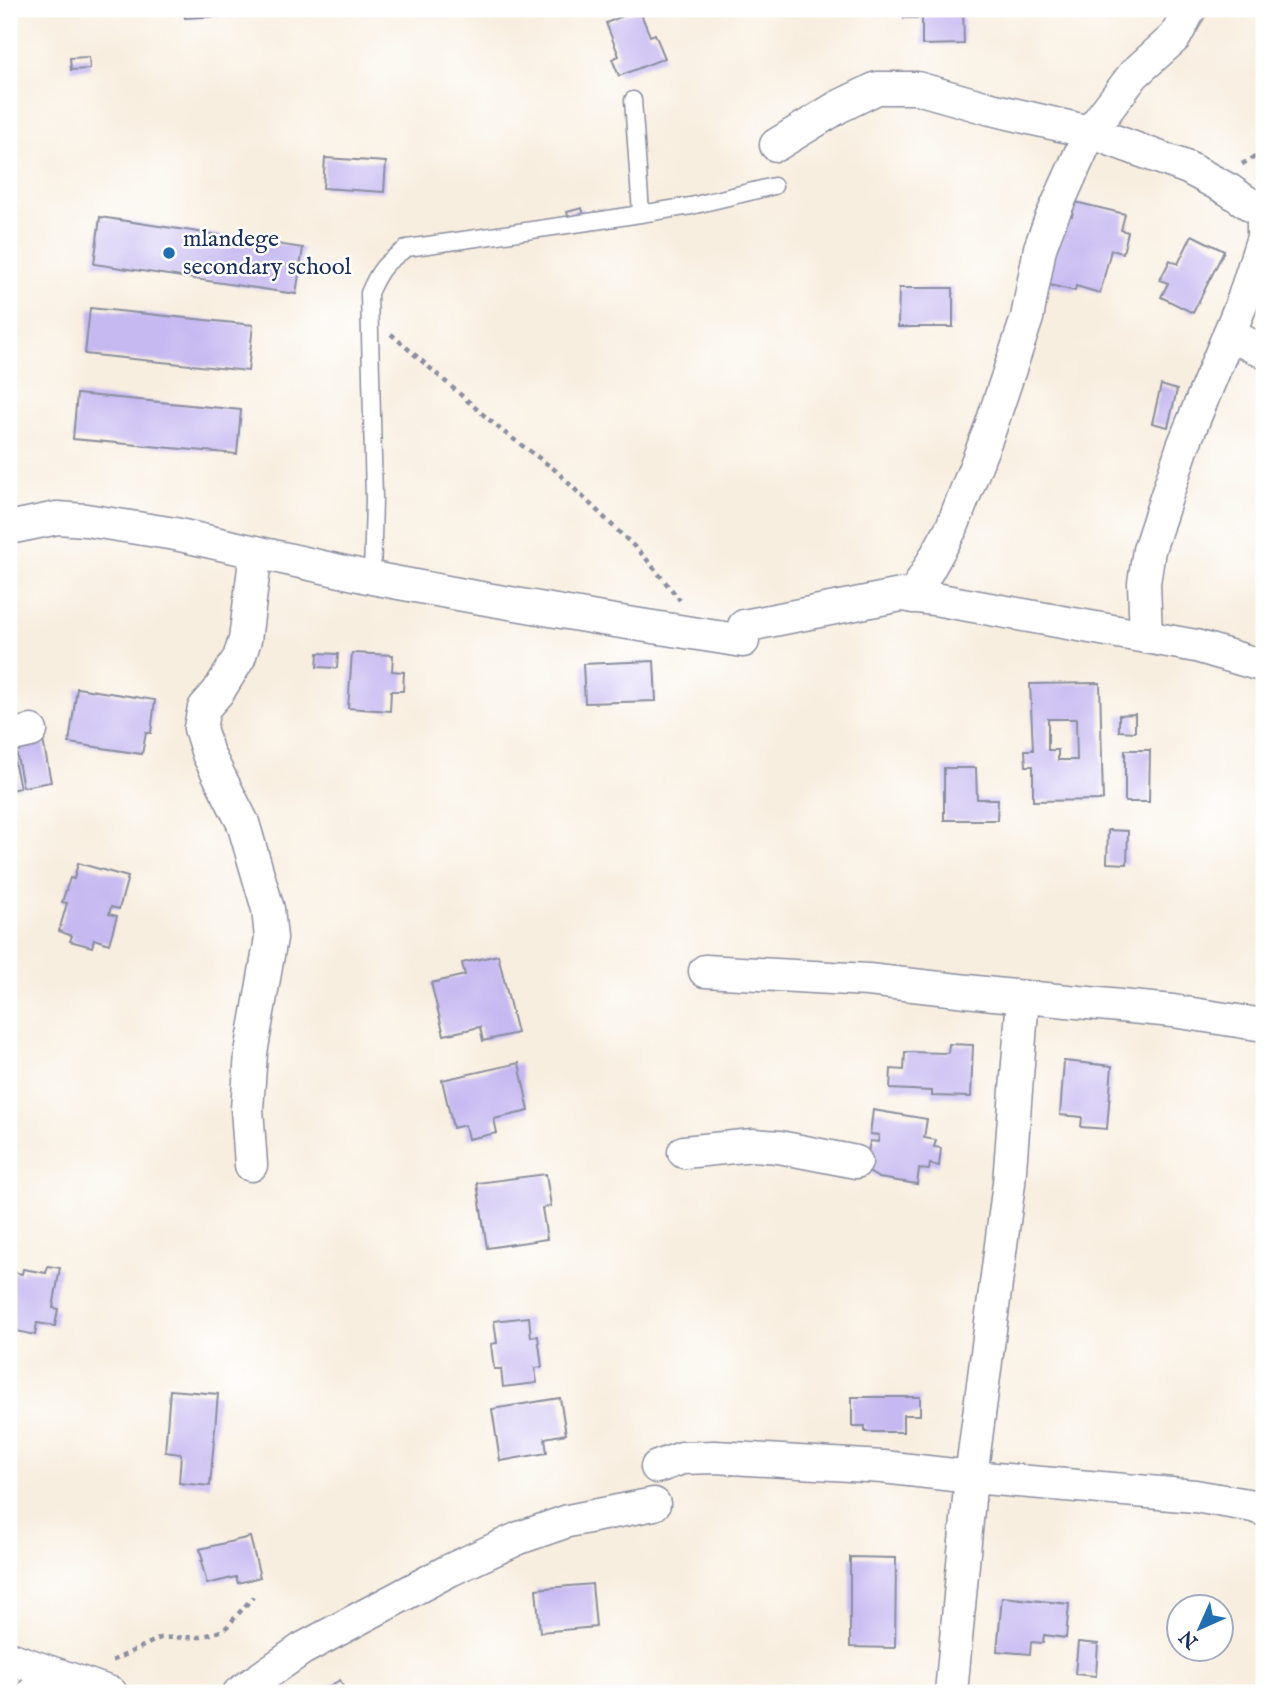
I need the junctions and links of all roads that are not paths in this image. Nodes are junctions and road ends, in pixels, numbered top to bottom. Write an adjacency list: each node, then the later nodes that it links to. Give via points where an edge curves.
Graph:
1 (1190, 9): 3 (street, via 1175,37 1134,74)
2 (633, 100): 6 (lane)
3 (1090, 132): 4 (street, via 916,88 877,88); 7 (street, via 1188,167); 13 (street, via 1040,248 1027,318 990,429 952,527)
4 (776, 145)
5 (774, 186): 6 (lane)
6 (641, 213): 12 (lane, via 407,248 382,267 369,293)
7 (1264, 213): 8 (street, via 1263,237)
8 (1228, 334): 9 (street); 14 (street, via 1182,446 1149,550 1144,583)
9 (1264, 352)
10 (9, 528): 11 (street, via 57,518 86,520)
11 (256, 552): 12 (street); 21 (street, via 239,658 204,708 200,728 243,823 268,909 271,938 251,1053 247,1109)
12 (372, 578): 13 (street, via 710,636 744,634 901,595)
13 (914, 597): 14 (street)
14 (1146, 637): 15 (street)
15 (1264, 664)
16 (705, 971): 17 (street, via 868,980)
17 (1023, 997): 18 (street); 23 (street, via 1009,1183)
18 (1264, 1025)
19 (684, 1152): 20 (street, via 753,1145)
20 (856, 1162)
21 (251, 1165)
22 (657, 1467): 23 (street, via 682,1458 715,1457)
23 (971, 1477): 25 (street, via 1195,1496); 30 (street)
24 (654, 1504): 29 (street, via 568,1521 448,1570 302,1648)
25 (1264, 1510)
26 (9, 1658): 27 (street)
27 (84, 1684): 28 (street)
28 (33, 1693)
29 (239, 1693)
30 (951, 1693)

